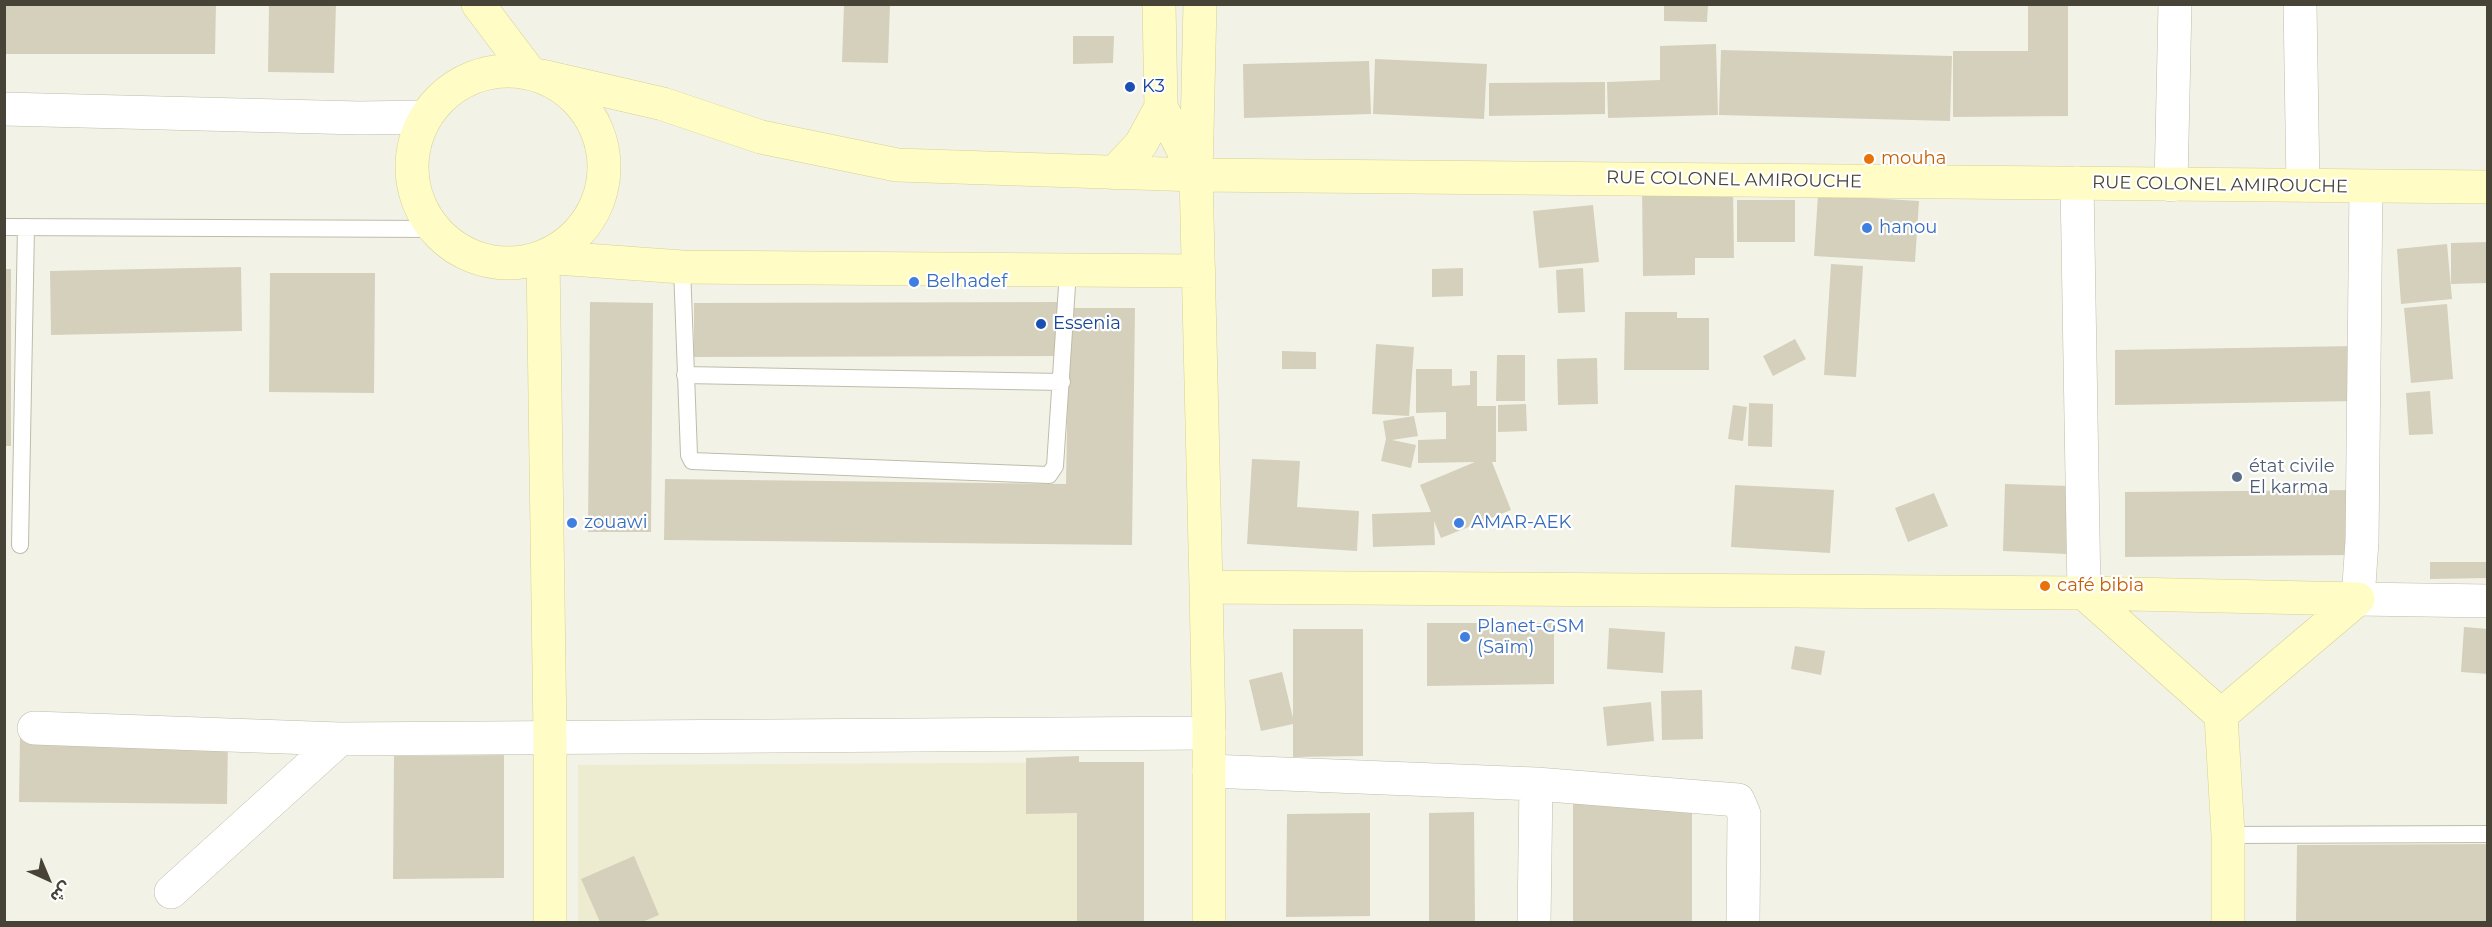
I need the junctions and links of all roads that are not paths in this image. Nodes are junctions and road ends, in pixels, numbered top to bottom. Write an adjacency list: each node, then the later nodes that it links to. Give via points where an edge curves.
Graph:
1 (478, 4): 6 (street)
2 (1159, 4): 7 (street)
3 (1200, 4): 11 (street)
4 (2175, 4): 13 (street)
5 (2300, 4): 14 (street)
6 (534, 72): 9 (street, via 477,75 447,91); 10 (street, RUE COLONEL AMIROUCHE, via 663,104 761,137 897,165); 20 (street, via 571,93 593,118 604,149 604,183 592,214 572,240)
7 (1161, 107): 10 (street, via 1141,144); 11 (street)
8 (4, 109): 9 (street)
9 (425, 117): 19 (street, via 414,144 411,174 418,204)
10 (1114, 173): 11 (street, RUE COLONEL AMIROUCHE)
11 (1196, 175): 12 (street, RUE COLONEL AMIROUCHE); 23 (street)
12 (2077, 183): 13 (street, RUE COLONEL AMIROUCHE); 28 (street)
13 (2171, 185): 14 (street, RUE COLONEL AMIROUCHE)
14 (2304, 185): 15 (street, RUE COLONEL AMIROUCHE)
15 (2366, 187): 16 (street, RUE COLONEL AMIROUCHE); 29 (street)
16 (2487, 187)
17 (4, 227): 18 (lane)
18 (26, 227): 19 (lane); 26 (lane)
19 (434, 229): 20 (street, via 456,250 484,261 513,264)
20 (543, 257): 21 (street); 34 (street)
21 (682, 267): 22 (street); 24 (lane)
22 (1068, 271): 23 (street); 25 (lane)
23 (1199, 271): 27 (street)
24 (685, 375): 25 (lane); 25 (lane, via 692,461 1049,476 1055,466)
25 (1062, 382)
26 (20, 545)
27 (1206, 587): 28 (street); 33 (street)
28 (2085, 593): 29 (street); 31 (street)
29 (2358, 600): 30 (street); 31 (street)
30 (2487, 601)
31 (2221, 715): 39 (street)
32 (34, 728): 35 (street)
33 (1209, 733): 34 (street); 36 (street)
34 (550, 736): 35 (street); 41 (street)
35 (340, 739): 40 (street)
36 (1209, 771): 37 (street); 42 (street)
37 (1536, 784): 43 (street); 44 (street, via 1738,801 1744,814)
38 (2487, 834): 39 (lane)
39 (2228, 835): 45 (street)
40 (171, 892)
41 (550, 922)
42 (1209, 922)
43 (1534, 922)
44 (1743, 922)
45 (2228, 922)

